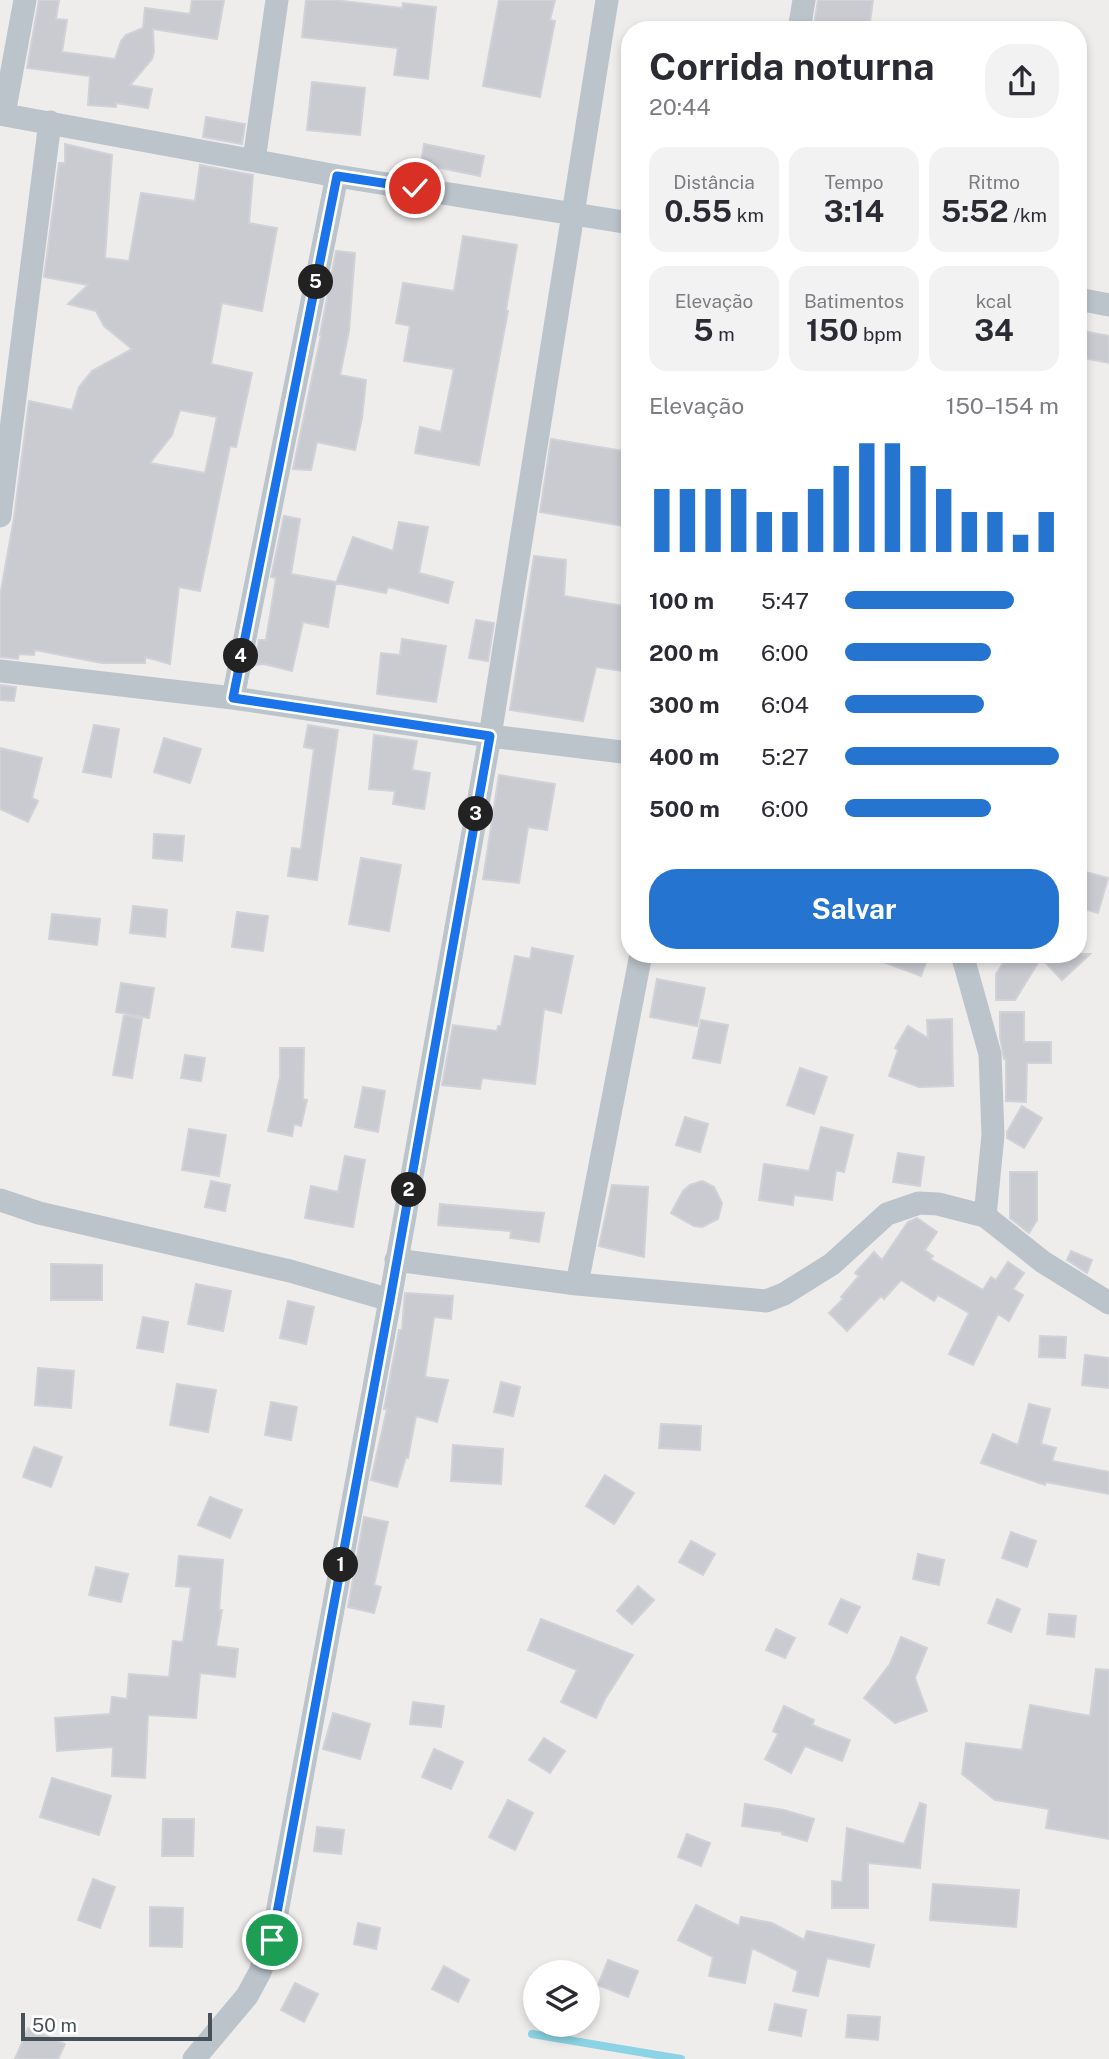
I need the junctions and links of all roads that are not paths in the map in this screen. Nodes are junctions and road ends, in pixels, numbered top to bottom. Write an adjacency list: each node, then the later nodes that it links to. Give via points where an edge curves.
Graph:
1 (25, 0): 6 (street)
2 (277, 0): 8 (street)
3 (607, 0): 10 (street)
4 (804, 0): 5 (street)
5 (800, 21)
6 (2, 114): 7 (street)
7 (50, 122): 8 (street); 14 (street)
8 (254, 160): 9 (street)
9 (337, 176): 10 (street); 16 (street)
10 (572, 212): 11 (street); 17 (street)
11 (621, 221)
12 (1087, 301): 13 (street)
13 (1109, 305)
14 (0, 516)
15 (0, 671): 16 (street)
16 (233, 698): 17 (street)
17 (490, 736): 18 (street); 23 (street)
18 (621, 752)
19 (639, 963): 24 (street)
20 (965, 963): 22 (street, via 990,1054 993,1135)
21 (0, 1200): 25 (street)
22 (985, 1216): 24 (street, via 919,1203 887,1214 832,1264 765,1301); 26 (street, via 1043,1262)
23 (397, 1260): 24 (street); 25 (street)
24 (577, 1284)
25 (390, 1300): 27 (street, via 272,1940 247,1996)
26 (1109, 1303)
27 (194, 2059)

